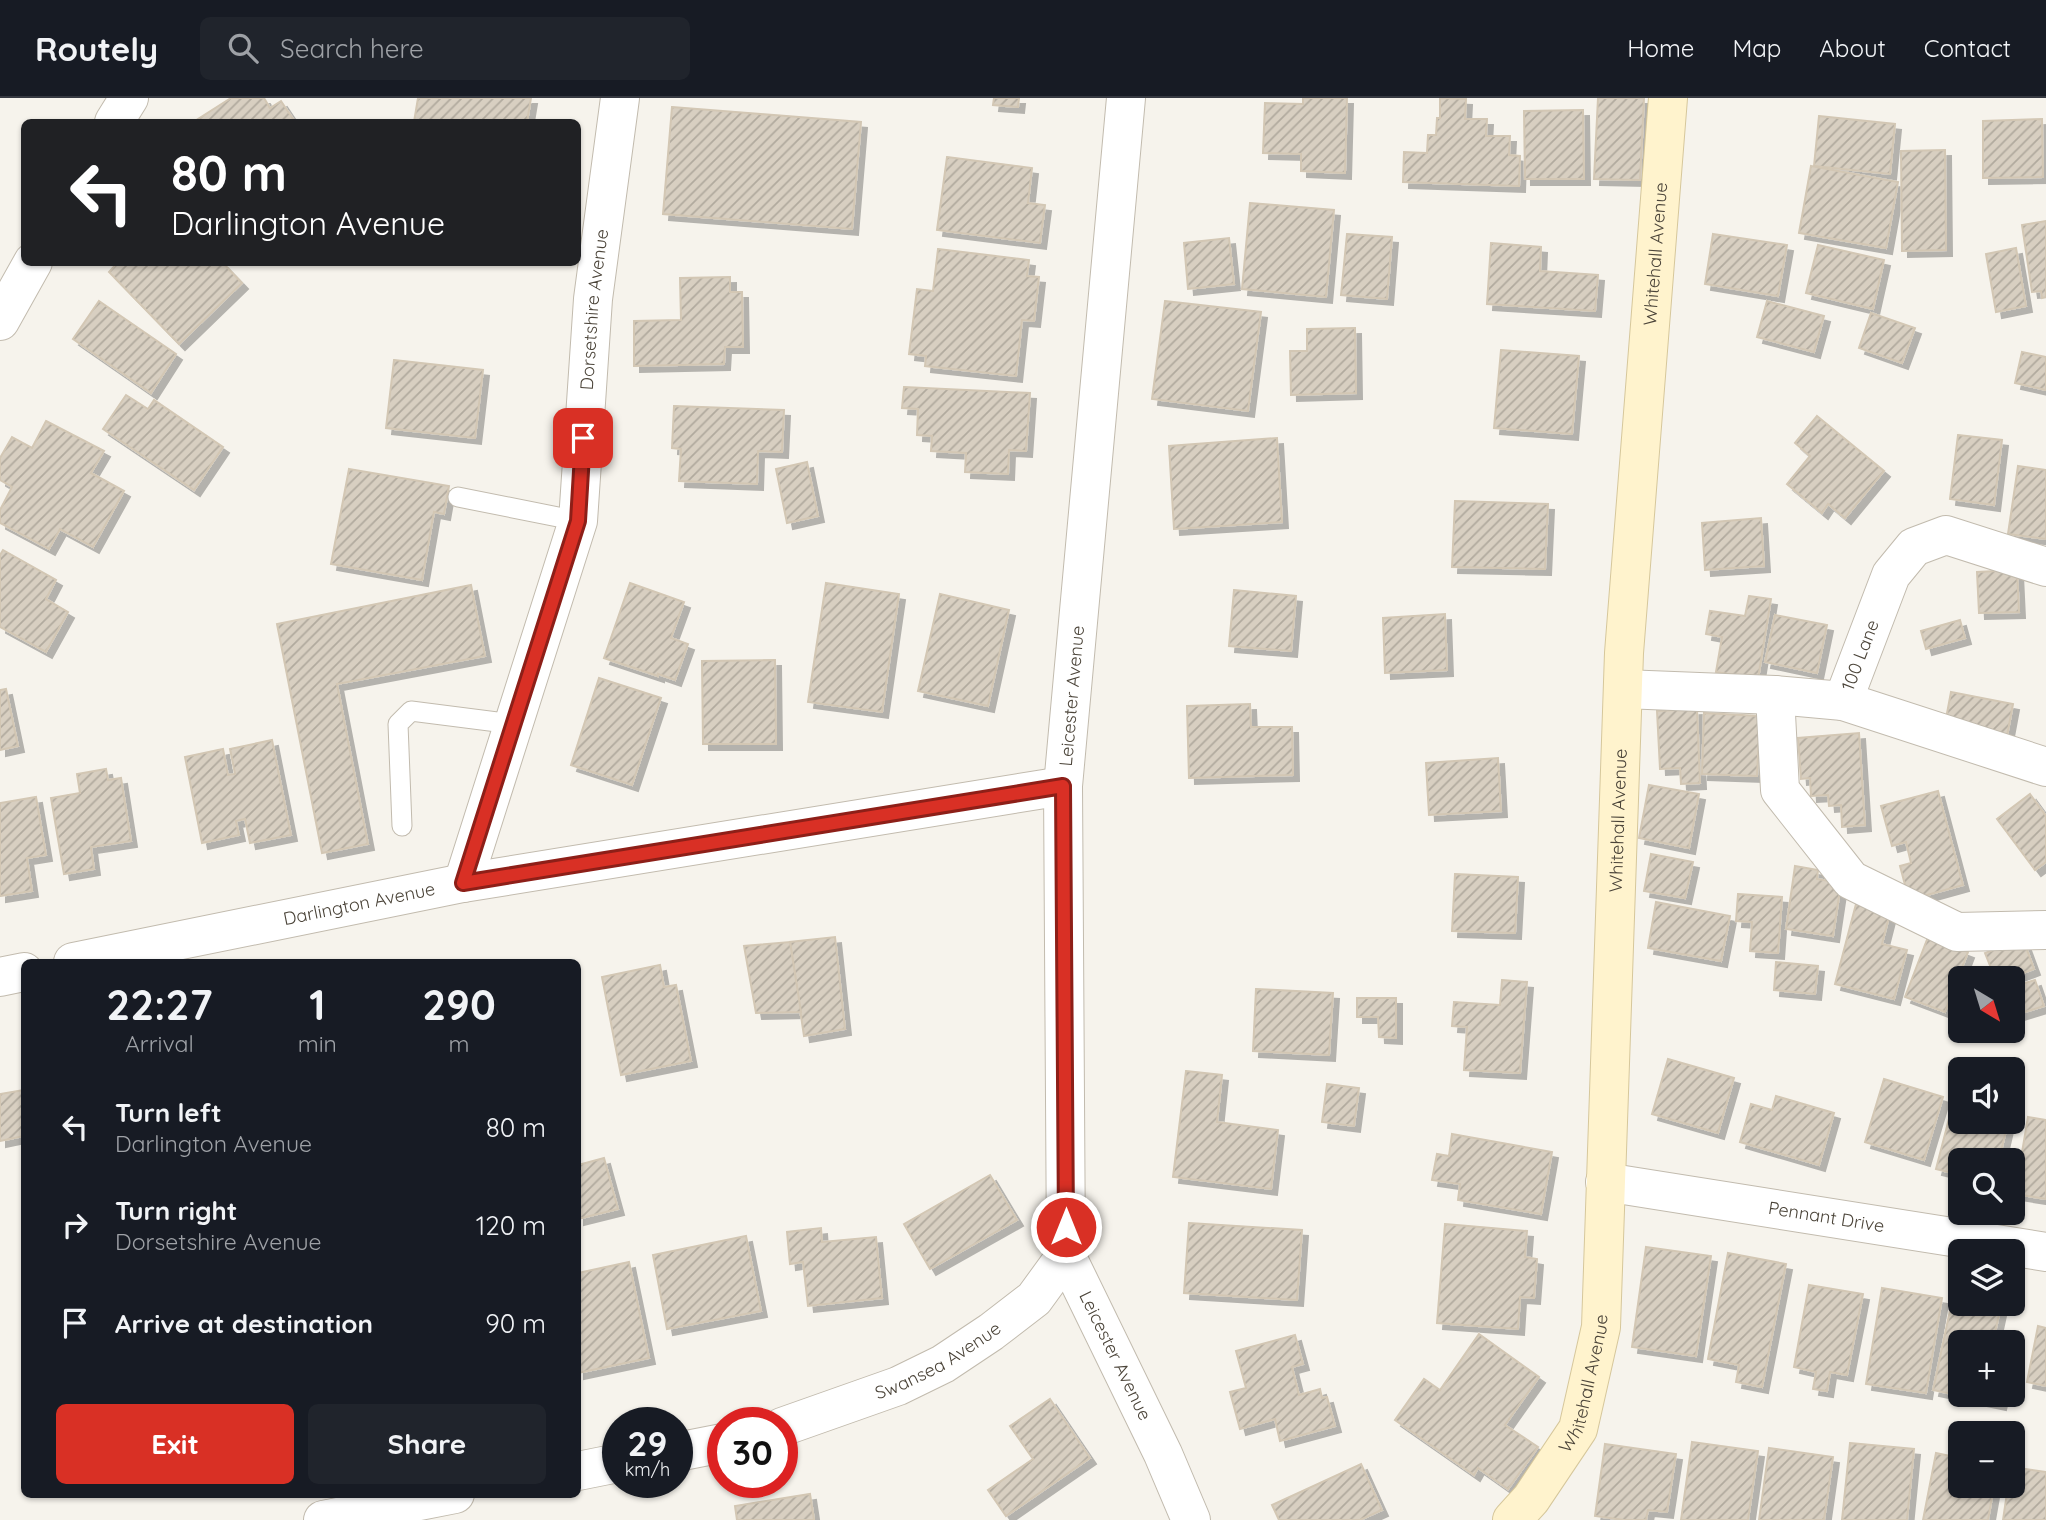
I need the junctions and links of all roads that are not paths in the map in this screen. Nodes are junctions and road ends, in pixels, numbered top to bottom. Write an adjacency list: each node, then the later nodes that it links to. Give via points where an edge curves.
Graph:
1 (129, 98): 5 (street)
2 (620, 98): 9 (street, Dorsetshire Avenue, via 593,299)
3 (1126, 98): 16 (street, Leicester Avenue)
4 (1668, 98): 11 (street, Whitehall Avenue)
5 (116, 119)
6 (31, 266): 7 (street)
7 (0, 321)
8 (458, 497): 9 (lane)
9 (578, 521): 14 (street, Dorsetshire Avenue)
10 (2046, 567): 13 (street, 100 Lane, via 1946,535 1913,547 1891,575)
11 (1623, 689): 12 (street); 23 (street, Whitehall Avenue)
12 (1775, 695): 13 (street); 19 (street, via 1780,790 1851,880 1957,932)
13 (1843, 701): 15 (street, 100 Lane)
14 (513, 724): 17 (lane, via 411,710 398,724); 18 (street, Dorsetshire Avenue)
15 (2046, 766)
16 (1063, 786): 18 (street, Darlington Avenue); 25 (street, Leicester Avenue)
17 (402, 826)
18 (463, 883): 20 (street, Darlington Avenue)
19 (2046, 930)
20 (88, 959)
21 (21, 973): 22 (street)
22 (0, 977)
23 (1605, 1182): 24 (street, Pennant Drive); 32 (street, Whitehall Avenue, via 1601,1327 1578,1429)
24 (2046, 1252)
25 (1066, 1255): 26 (street, Swansea Avenue, via 1034,1299 943,1364 898,1386); 31 (street, Leicester Avenue)
26 (798, 1421)
27 (602, 1466): 28 (street)
28 (581, 1470)
29 (435, 1498): 30 (street)
30 (323, 1520)
31 (1191, 1520)
32 (1512, 1520)

